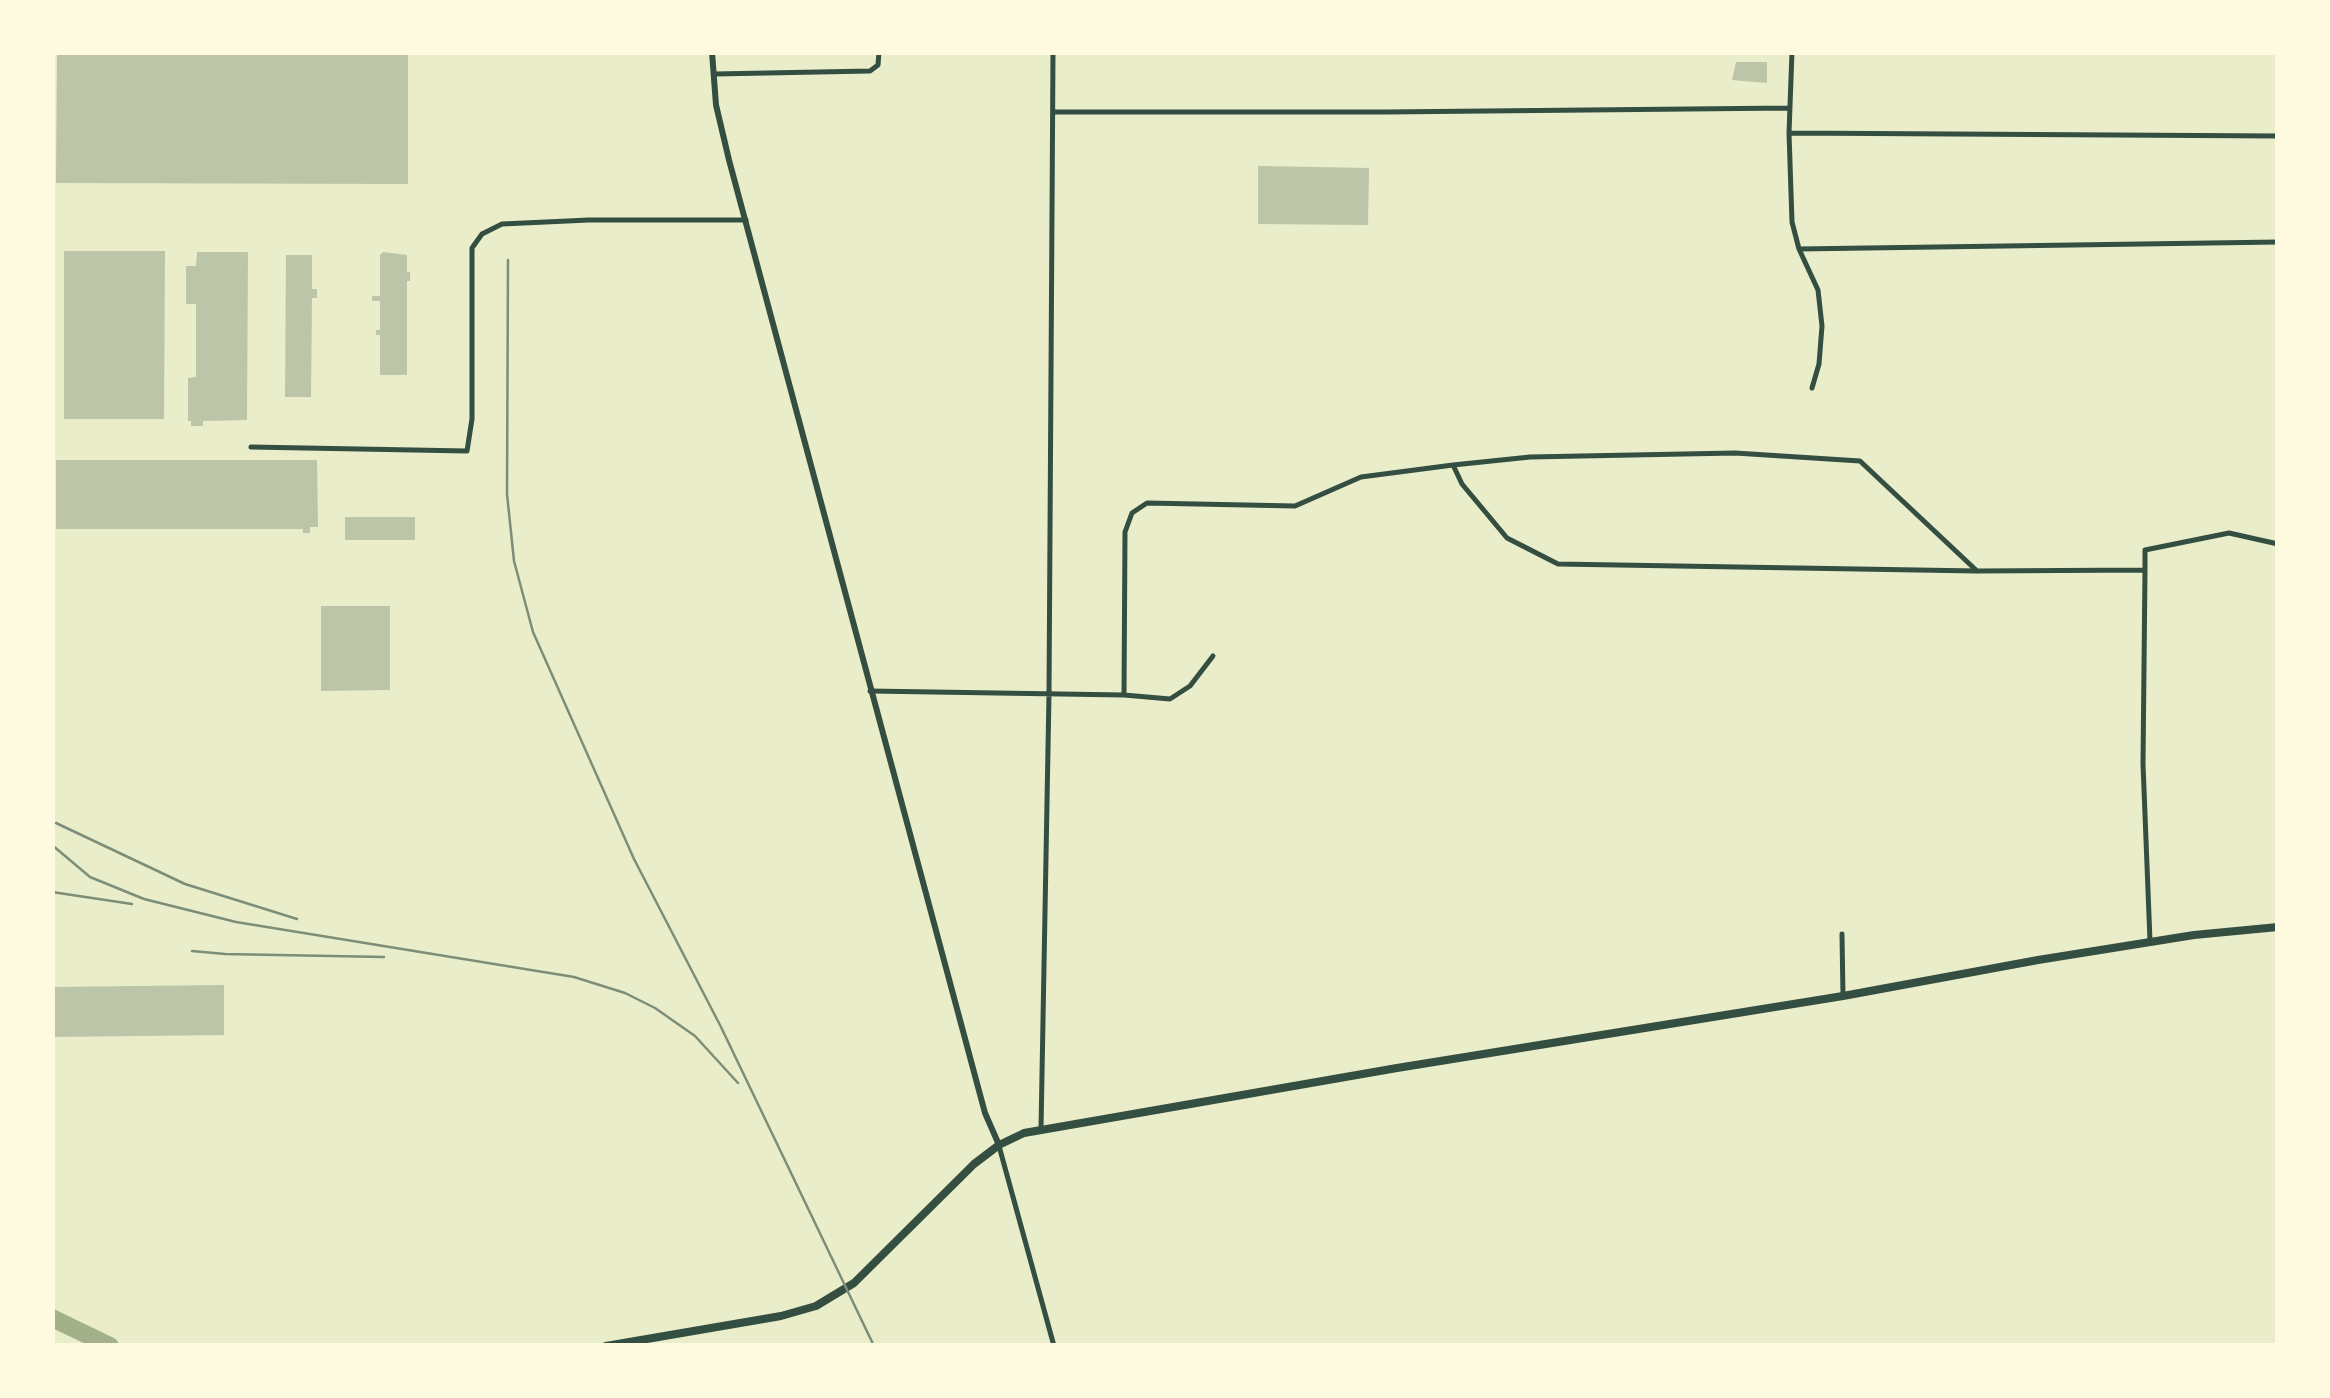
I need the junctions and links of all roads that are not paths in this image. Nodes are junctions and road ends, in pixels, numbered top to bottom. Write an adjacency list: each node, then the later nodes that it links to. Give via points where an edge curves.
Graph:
1 (712, 52): 5 (main road)
2 (878, 52): 5 (street, via 878,65 870,71)
3 (1053, 52): 7 (street)
4 (1792, 52): 6 (street)
5 (712, 74): 10 (main road)
6 (1790, 108): 7 (street); 8 (street)
7 (1053, 112): 21 (street)
8 (1789, 133): 9 (street); 12 (street)
9 (2278, 136)
10 (746, 220): 14 (street, via 502,224 472,248 467,451); 20 (main road)
11 (2278, 242): 12 (street)
12 (1799, 249): 13 (street, via 1820,308)
13 (1812, 388)
14 (251, 447)
15 (1454, 465): 18 (street, via 1507,538 1558,564); 18 (street, via 1735,453 1860,461); 22 (street, via 1362,477 1296,506 1148,503 1132,512 1125,532)
16 (2278, 544): 17 (street, via 2229,533 2144,550)
17 (2145, 570): 18 (street); 25 (street)
18 (1977, 571)
19 (1213, 656): 22 (street, via 1170,699)
20 (870, 691): 21 (street); 28 (main road, via 984,1113)
21 (1049, 694): 22 (street); 27 (street)
22 (1124, 695)
23 (2278, 928): 25 (main road)
24 (1842, 934): 26 (street)
25 (2150, 942): 26 (main road)
26 (1843, 996): 27 (main road)
27 (1041, 1129): 28 (main road)
28 (999, 1145): 29 (main road, via 854,1283 816,1306); 30 (street)
29 (606, 1346)
30 (1054, 1346)

